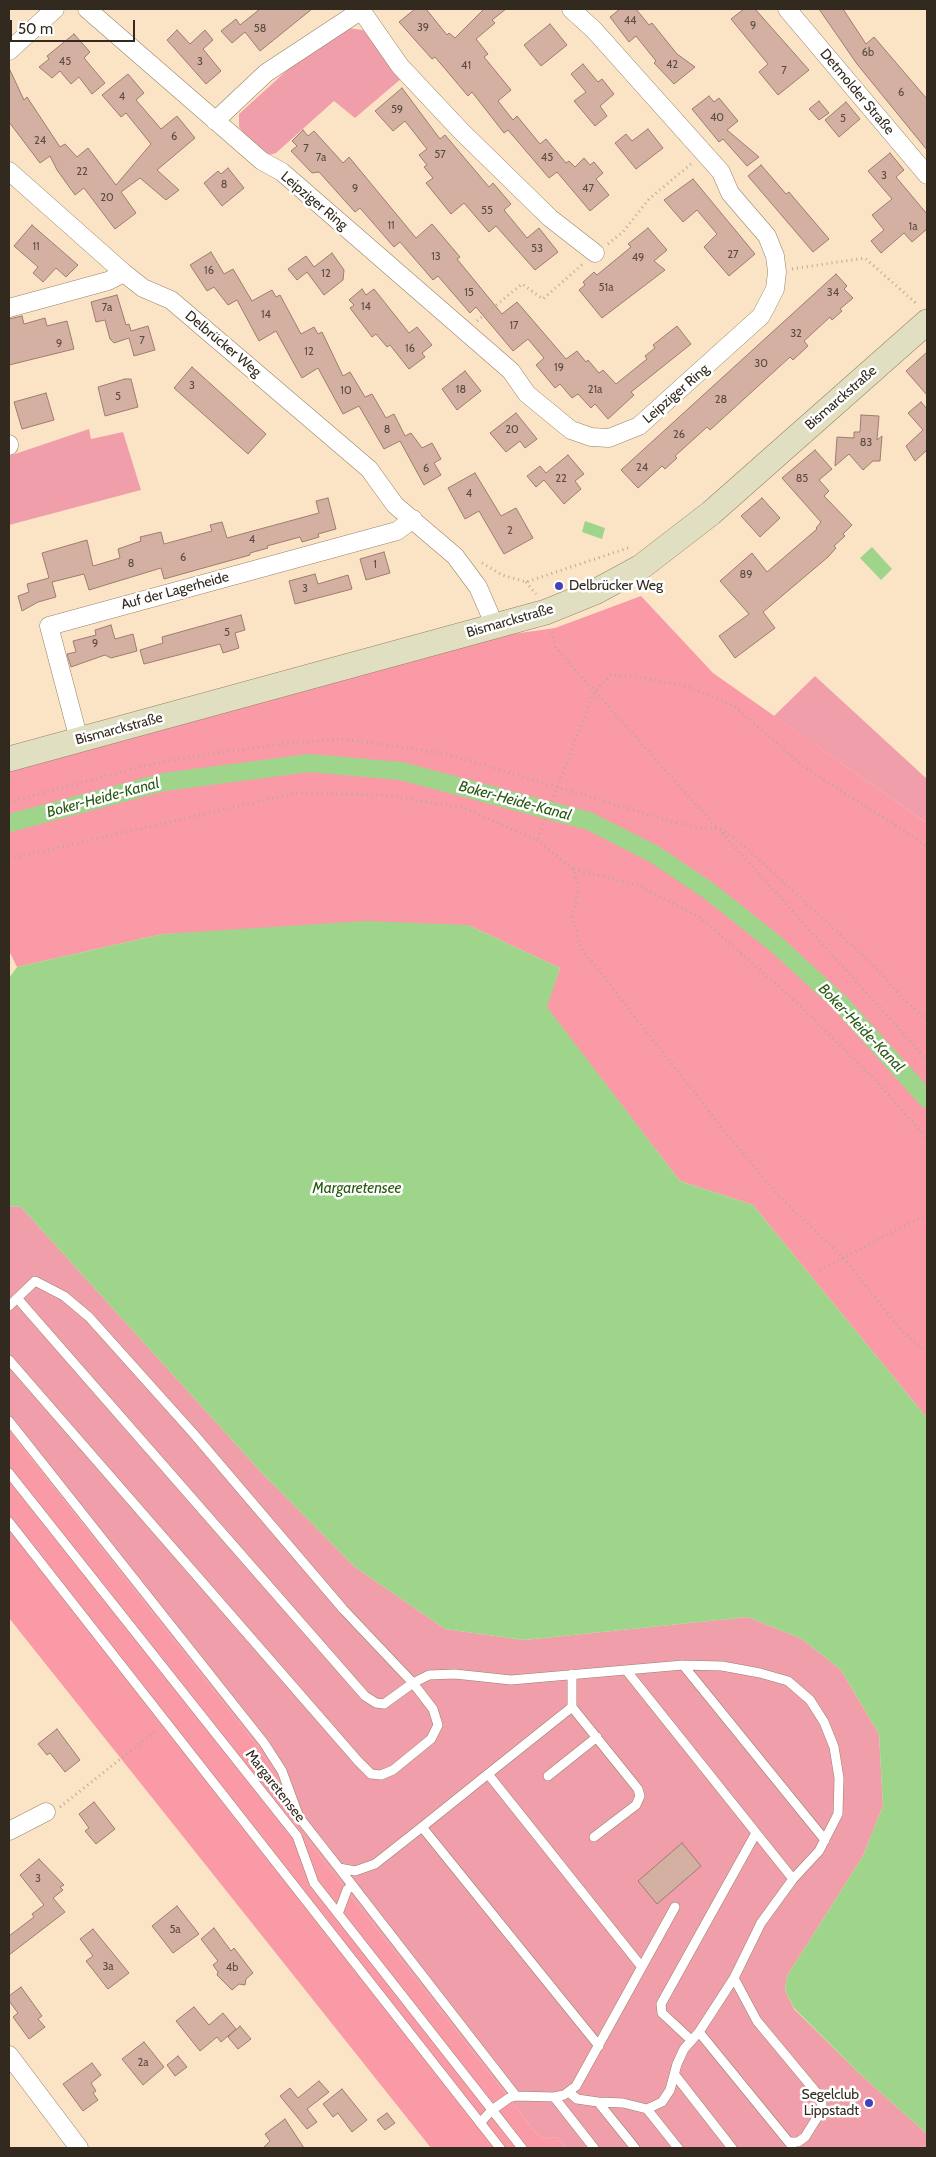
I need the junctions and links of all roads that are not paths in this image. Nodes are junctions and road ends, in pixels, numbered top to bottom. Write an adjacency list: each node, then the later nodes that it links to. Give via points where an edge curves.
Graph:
1 (55, 9): 6 (street)
2 (87, 9): 7 (street, Leipziger Ring)
3 (571, 9): 7 (street, Leipziger Ring, via 722,172 730,193 767,236 777,272 775,289 761,316 639,426 609,438 570,430 527,394 510,372 312,197)
4 (787, 9): 9 (street, Detmolder Straße)
5 (362, 10): 7 (street, via 266,73); 10 (street, via 400,66 461,131 550,218)
6 (9, 51)
7 (215, 121)
8 (9, 171): 11 (street, Delbrücker Weg)
9 (927, 175)
10 (595, 254)
11 (124, 273): 12 (street, via 108,281); 14 (street, Delbrücker Weg, via 143,288 171,300 369,469 396,505)
12 (9, 308)
13 (924, 315): 15 (main road, Bismarckstraße, via 711,513 642,567 595,592 546,612)
14 (413, 519): 15 (street, Delbrücker Weg, via 455,556 478,587); 16 (street, Auf der Lagerheide, via 397,531 49,626)
15 (495, 626): 16 (main road, Bismarckstraße)
16 (79, 740): 17 (main road, Bismarckstraße)
17 (9, 759)
18 (17, 1298): 19 (lane); 27 (lane, via 35,1281 64,1296 89,1317 343,1609); 27 (lane, via 366,1696 384,1704)
19 (9, 1306)
20 (9, 1360): 27 (lane, via 371,1774 381,1775 393,1770 430,1739 438,1725 433,1709)
21 (9, 1421): 33 (lane, via 264,1743 282,1771)
22 (9, 1473): 37 (lane, Margaretensee)
23 (9, 1522): 58 (lane)
24 (683, 1665): 25 (lane); 39 (lane); 39 (lane, via 722,1666 760,1673 788,1681 810,1700 834,1747 839,1778 838,1814)
25 (626, 1670): 26 (lane); 36 (lane)
26 (572, 1674): 27 (lane, via 511,1680 455,1674 429,1675); 28 (lane)
27 (413, 1683)
28 (572, 1707): 29 (lane); 30 (lane)
29 (596, 1737): 31 (lane); 38 (lane, via 638,1789 640,1796 636,1805)
30 (488, 1774): 34 (lane); 45 (lane)
31 (548, 1776)
32 (46, 1812): 35 (street)
33 (299, 1817): 37 (lane); 40 (lane)
34 (422, 1827): 40 (lane, via 375,1864 355,1871); 49 (lane)
35 (9, 1831)
36 (756, 1833): 41 (lane); 48 (lane, via 660,2004 662,2013)
37 (297, 1836): 44 (lane, Margaretensee, via 314,1883)
38 (594, 1837)
39 (825, 1840): 41 (lane)
40 (339, 1868): 42 (lane)
41 (793, 1879): 46 (lane, via 761,1924)
42 (352, 1885): 44 (lane); 53 (lane)
43 (675, 1907): 45 (lane)
44 (338, 1914): 57 (lane, Margaretensee)
45 (641, 1966): 49 (lane)
46 (734, 1978): 47 (lane); 59 (lane, via 757,2021 816,2092 822,2104 805,2137)
47 (699, 2032): 48 (lane); 59 (lane)
48 (692, 2040): 51 (lane, via 684,2049)
49 (599, 2046): 52 (lane)
50 (9, 2055): 60 (street)
51 (675, 2074): 56 (lane, via 662,2102); 66 (lane)
52 (570, 2092): 54 (lane); 55 (lane, via 577,2099)
53 (516, 2096): 54 (lane); 57 (lane)
54 (554, 2097): 63 (lane)
55 (598, 2102): 56 (lane, via 623,2103); 64 (lane)
56 (647, 2109): 65 (lane)
57 (492, 2110): 58 (lane); 62 (lane, Margaretensee)
58 (480, 2123): 61 (lane)
59 (792, 2145)
60 (79, 2148)
61 (500, 2148)
62 (522, 2148)
63 (594, 2148)
64 (635, 2148)
65 (678, 2148)
66 (732, 2148)

